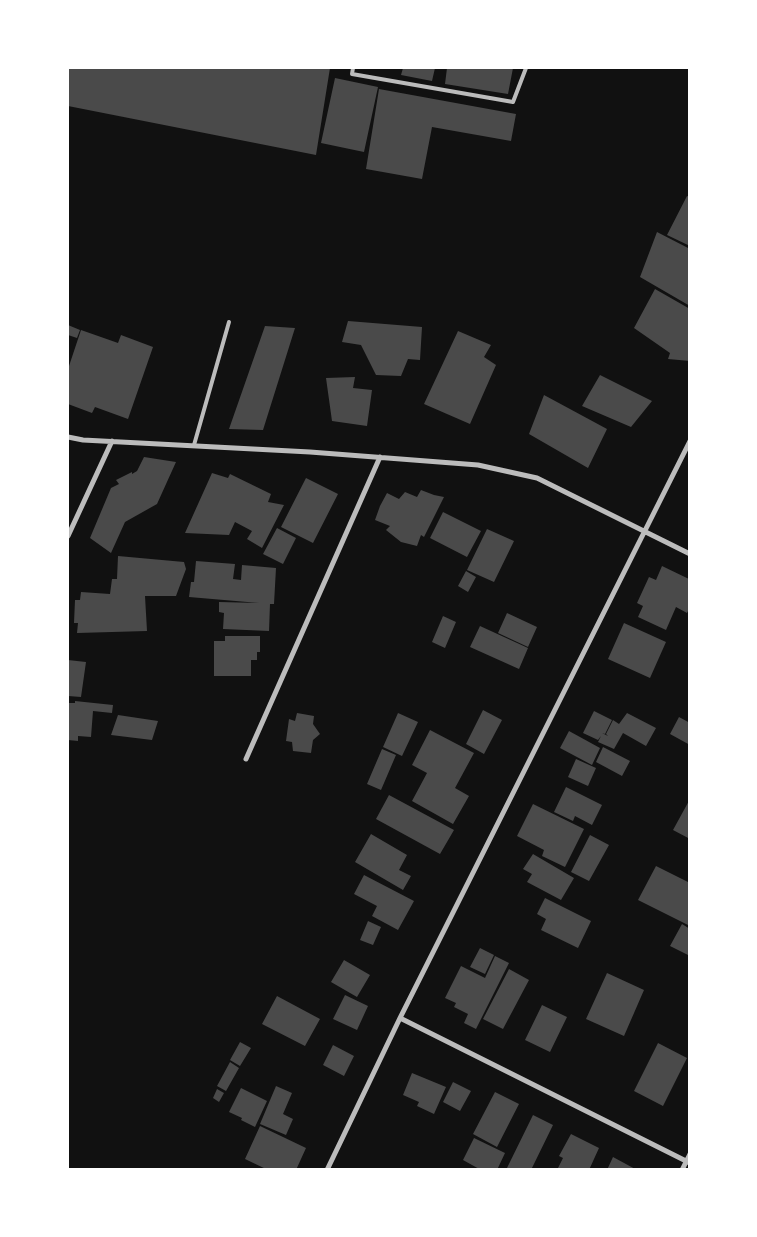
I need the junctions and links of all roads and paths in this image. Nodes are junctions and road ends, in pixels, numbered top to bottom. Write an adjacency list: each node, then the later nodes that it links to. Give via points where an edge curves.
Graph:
1 (353, 68): 2 (lane, via 352,74 513,102)
2 (526, 68)
3 (229, 322): 7 (lane)
4 (68, 437): 5 (street)
5 (112, 441): 7 (street); 10 (street)
6 (690, 441): 9 (street)
7 (194, 446): 8 (street)
8 (380, 457): 9 (street, via 478,465 537,478); 12 (street)
9 (644, 531): 11 (street); 13 (street)
10 (68, 536)
11 (690, 554)
12 (246, 759)
13 (400, 1018): 15 (street); 16 (street)
14 (690, 1154): 15 (street)
15 (688, 1162): 17 (street)
16 (327, 1170)
17 (682, 1170)

